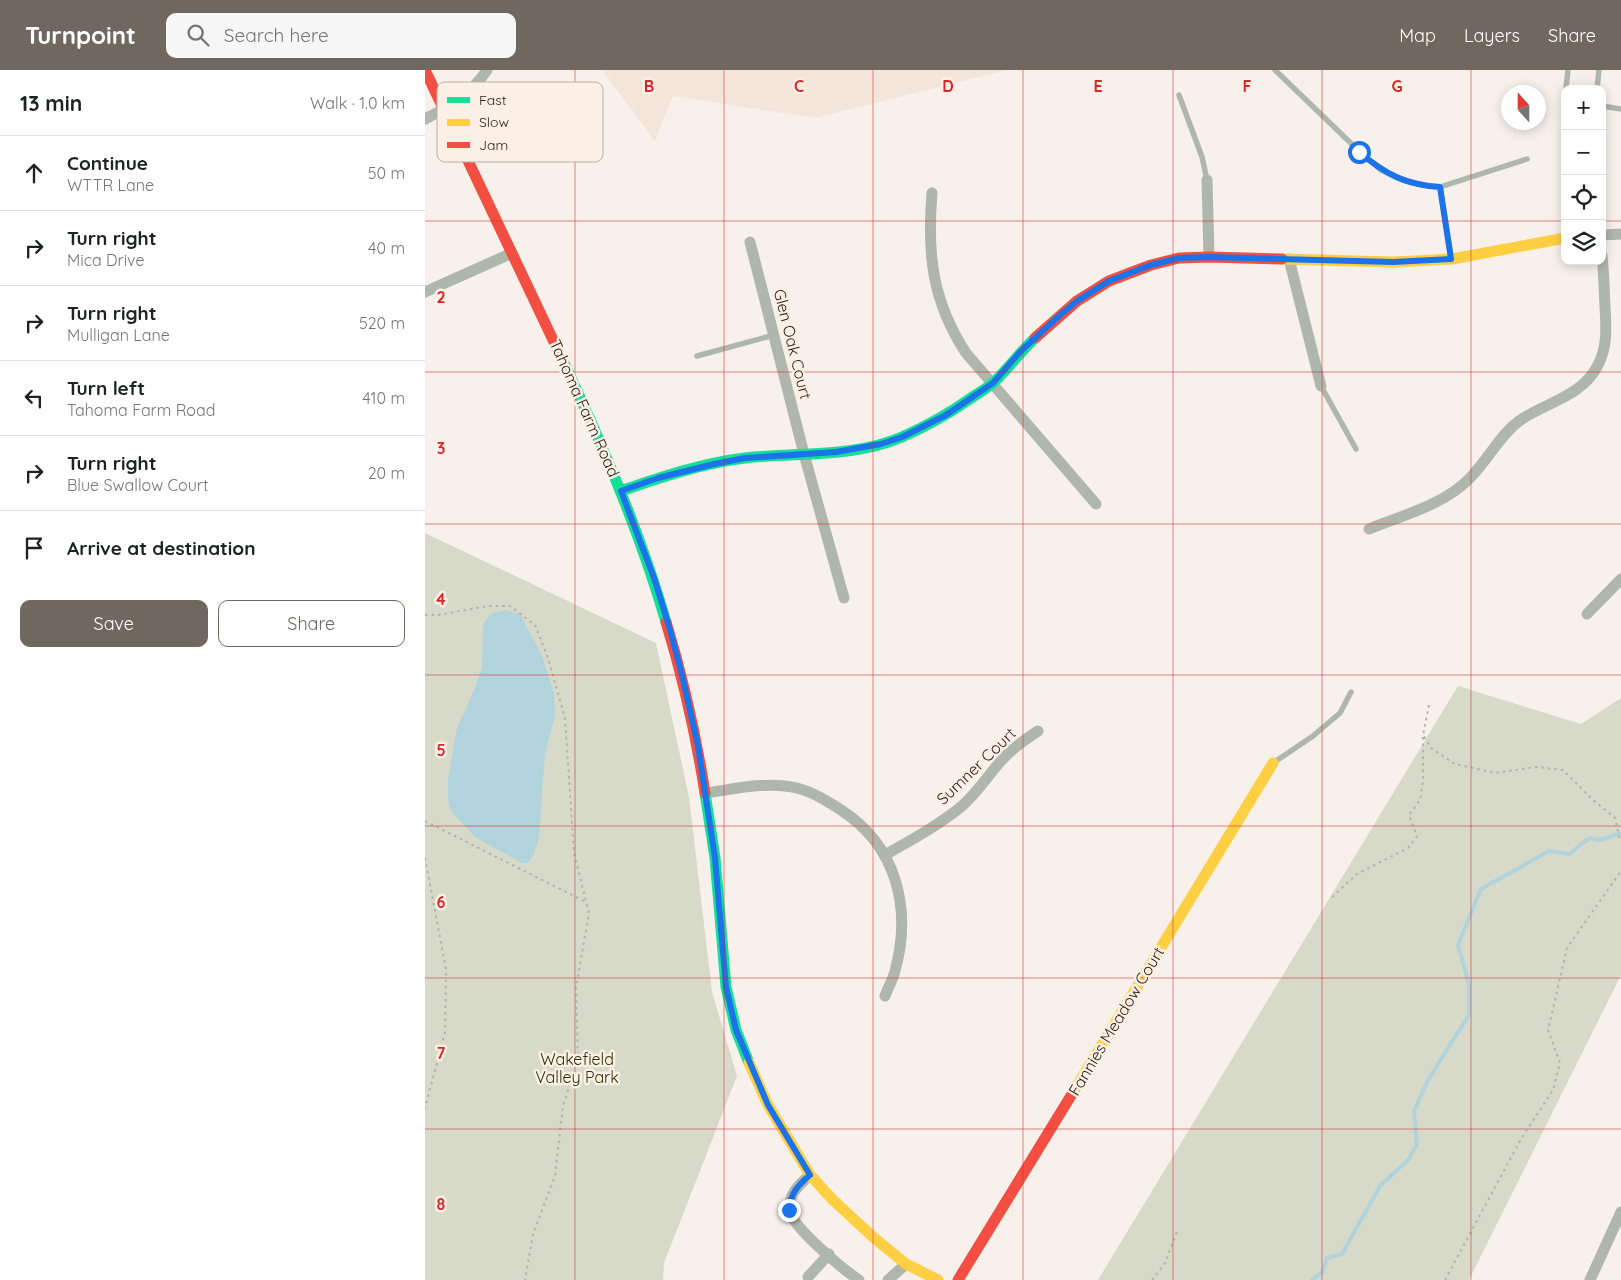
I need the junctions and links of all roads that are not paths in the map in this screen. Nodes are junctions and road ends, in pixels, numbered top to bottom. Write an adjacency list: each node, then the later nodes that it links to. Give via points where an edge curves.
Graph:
1 (425, 70): 9 (street, Tahoma Farm Road)
2 (487, 70): 6 (street)
3 (1275, 70): 18 (lane, via 1381,170 1402,180)
4 (1568, 70): 7 (lane)
5 (1599, 70): 8 (lane)
6 (476, 82)
7 (1566, 85)
8 (1597, 85)
9 (437, 95)
10 (1179, 95): 17 (lane)
11 (1606, 106): 12 (lane)
12 (1621, 108)
13 (437, 113): 14 (street)
14 (425, 119)
15 (1527, 159): 18 (lane)
16 (469, 162): 24 (street, Tahoma Farm Road)
17 (1207, 180): 25 (street)
18 (1440, 187): 27 (lane)
19 (932, 192): 32 (street, via 929,220 933,271 939,298 945,316 966,353)
20 (1621, 234): 21 (street)
21 (1606, 235)
22 (1561, 239): 27 (street)
23 (751, 242): 30 (street, Glen Oak Court)
24 (512, 253): 29 (street); 36 (street, Tahoma Farm Road, via 570,371)
25 (1209, 257): 26 (street); 32 (street, via 1179,258 1109,281 1060,315 1020,352)
26 (1289, 259): 27 (street, via 1393,262); 33 (street)
27 (1451, 259)
28 (1603, 265): 38 (street, via 1606,344 1591,376 1580,388 1515,425 1459,489)
29 (425, 292)
30 (774, 335): 31 (lane); 35 (street, Glen Oak Court)
31 (697, 356)
32 (993, 383): 35 (street, via 946,415 902,437 858,449); 37 (street)
33 (1321, 386): 34 (lane)
34 (1355, 449)
35 (804, 454): 36 (street, via 745,458 714,464); 40 (street, Glen Oak Court)
36 (621, 491): 45 (street, Tahoma Farm Road, via 669,626 698,746)
37 (1097, 504)
38 (1369, 529)
39 (1621, 579): 41 (street)
40 (844, 598)
41 (1587, 614)
42 (1351, 692): 44 (lane, via 1340,713)
43 (1038, 731): 46 (street, Sumner Court, via 1011,750 963,805)
44 (1273, 763): 56 (street, Fannies Meadow Court)
45 (705, 793): 46 (street, via 763,786 796,788 812,793 858,822); 48 (street, Tahoma Farm Road, via 715,858 726,987 736,1030 768,1105)
46 (885, 855): 47 (street, via 898,887 902,919 895,973)
47 (885, 996)
48 (810, 1175): 50 (street, via 794,1191 789,1210 798,1226); 51 (street, Tahoma Farm Road, via 833,1200)
49 (1621, 1212): 57 (street)
50 (829, 1254): 52 (street); 53 (street)
51 (905, 1264): 54 (street); 55 (street, Tahoma Farm Road)
52 (808, 1277)
53 (859, 1280)
54 (887, 1280)
55 (938, 1280)
56 (958, 1280)
57 (1590, 1280)

